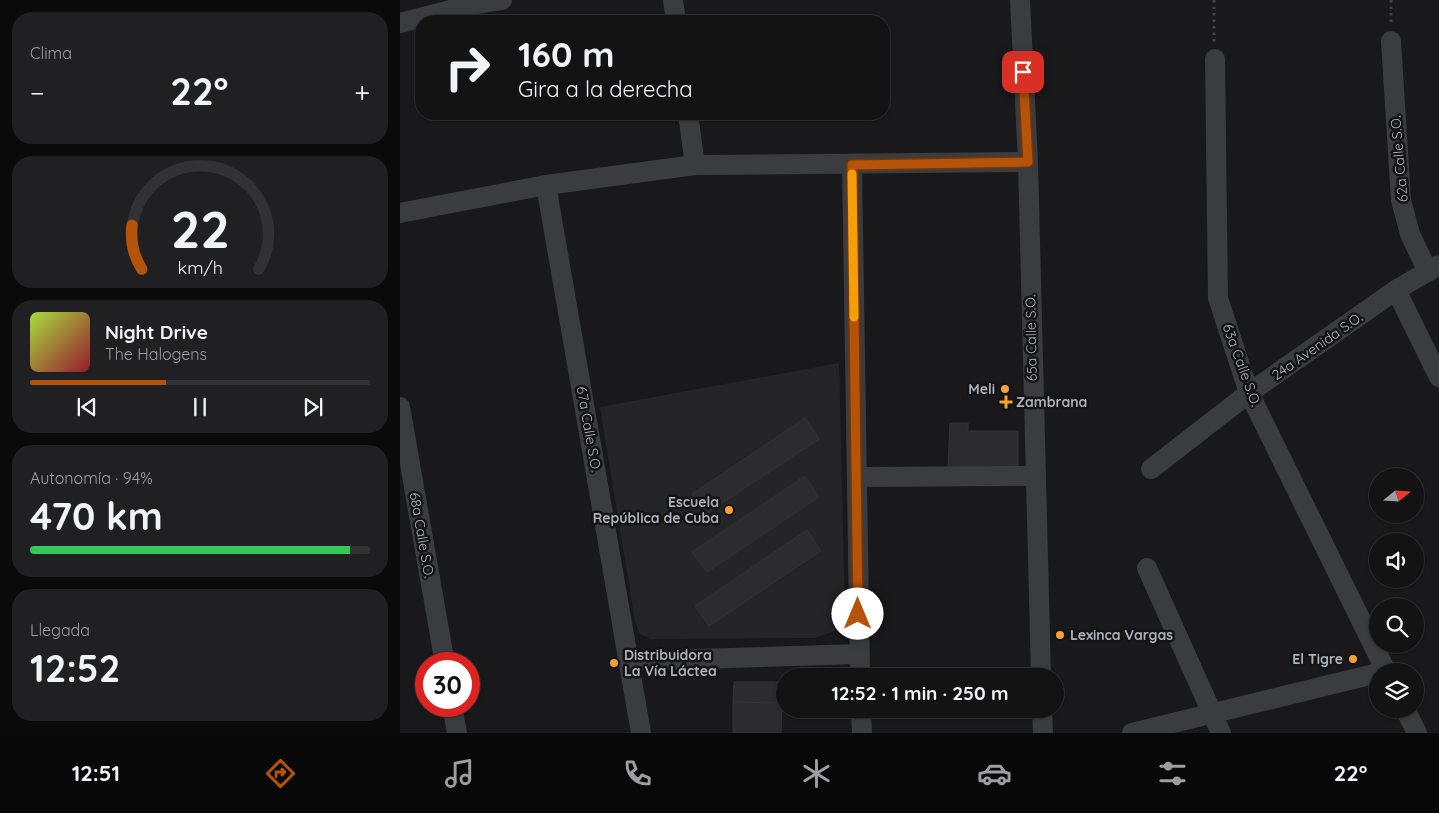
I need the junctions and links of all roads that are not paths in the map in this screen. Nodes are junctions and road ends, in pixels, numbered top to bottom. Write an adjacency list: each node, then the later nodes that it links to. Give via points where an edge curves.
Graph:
1 (502, 0): 4 (street)
2 (673, 0): 5 (street)
3 (1020, 0): 11 (street, 65a Calle S.O.)
4 (429, 15)
5 (675, 15)
6 (415, 18): 7 (street)
7 (400, 22)
8 (1391, 41): 16 (street, 62a Calle S.O., via 1401,200 1410,234)
9 (1215, 59): 19 (street, 63a Calle S.O., via 1218,298)
10 (689, 120): 12 (street)
11 (1028, 162): 13 (street); 22 (street, 65a Calle S.O.)
12 (695, 165): 13 (street); 14 (street)
13 (852, 165): 23 (street)
14 (546, 185): 15 (street); 27 (street, 67a Calle S.O.)
15 (400, 213)
16 (1434, 268): 17 (street, 24a Avenida S.O.)
17 (1396, 290): 18 (street); 19 (street, 24a Avenida S.O.)
18 (1439, 377)
19 (1249, 393): 21 (street, 24a Avenida S.O.); 28 (street, 63a Calle S.O.)
20 (400, 407): 25 (street, 68a Calle S.O.)
21 (1151, 469)
22 (1034, 476): 23 (street); 30 (street, 65a Calle S.O.)
23 (857, 477): 26 (street)
24 (1147, 568): 32 (street)
25 (443, 652)
26 (859, 654): 27 (street); 29 (street)
27 (630, 661): 38 (street, 67a Calle S.O.)
28 (1381, 663)
29 (860, 668)
30 (1041, 668)
31 (1369, 675): 32 (street)
32 (1212, 713): 41 (street); 42 (street)
33 (454, 717): 37 (street)
34 (861, 718): 39 (street)
35 (1042, 718): 40 (street)
36 (1410, 718): 43 (street)
37 (457, 733)
38 (641, 733)
39 (862, 733)
40 (1043, 733)
41 (1132, 733)
42 (1221, 733)
43 (1417, 733)

